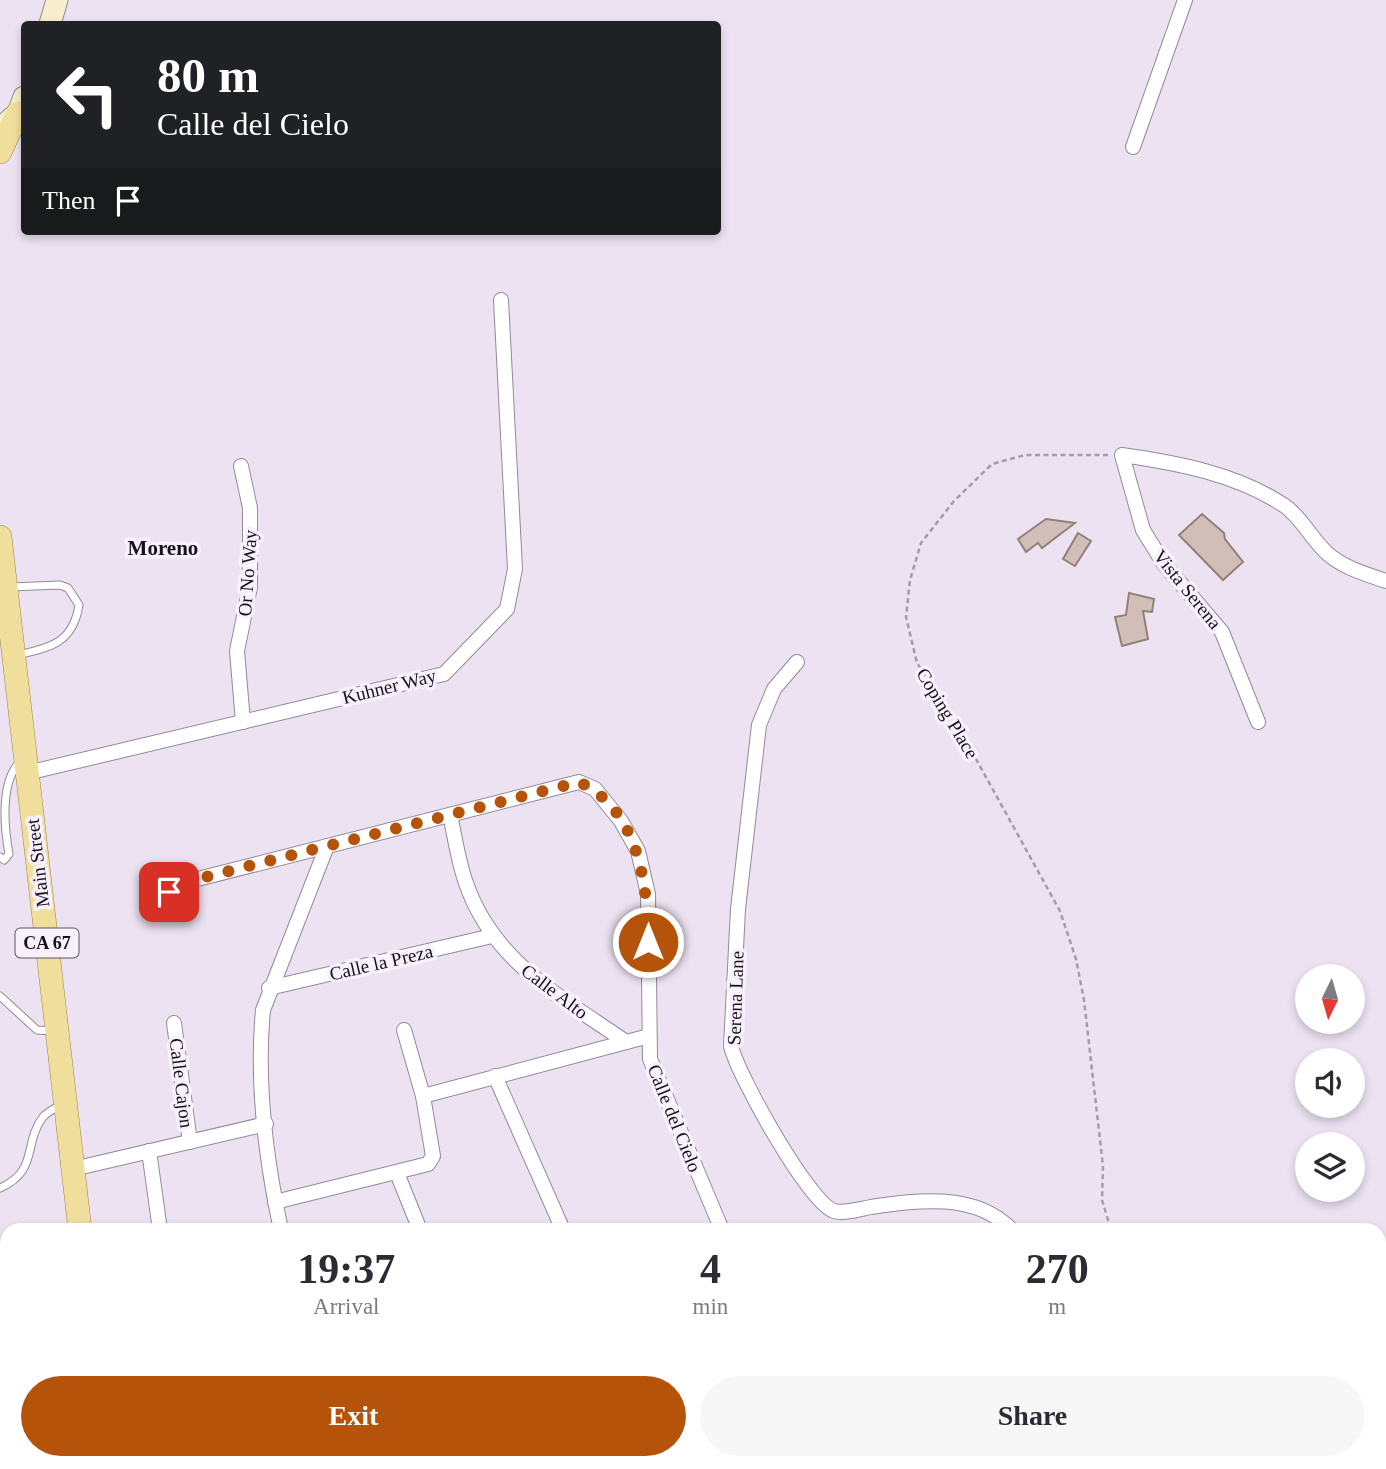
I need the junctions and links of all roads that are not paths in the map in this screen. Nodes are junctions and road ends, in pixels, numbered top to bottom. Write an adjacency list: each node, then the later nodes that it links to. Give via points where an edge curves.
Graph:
1 (57, 0): 3 (street)
2 (1185, 0): 6 (street)
3 (51, 21)
4 (16, 103): 5 (street); 7 (main road)
5 (0, 128)
6 (1133, 147)
7 (0, 152)
8 (501, 300): 15 (street, Kuhner Way, via 516,532 515,569 506,609 444,674)
9 (241, 467): 15 (street, Or No Way, via 250,508 250,587 237,651)
10 (1, 549): 12 (main road, Main Street / CA 67)
11 (1386, 581): 16 (street, Vista Serena, via 1328,554 1287,507 1245,485 1182,464 1122,455 1143,530 1164,564 1222,632)
12 (6, 587): 13 (main road, Main Street / CA 67); 13 (lane, via 60,585 68,588 79,605 77,618 57,645)
13 (14, 656): 17 (main road, Main Street / CA 67)
14 (797, 662): 46 (street, Serena Lane, via 774,689 759,725 738,909 734,1060 823,1206 837,1212 912,1201 957,1201)
15 (243, 722): 17 (street, Kuhner Way)
16 (1258, 722)
17 (26, 765): 20 (lane, via 14,766 9,777 4,823 9,854 4,860); 27 (main road, Main Street / CA 67)
18 (450, 815): 19 (street, Calle del Cielo); 22 (street, Calle Alto, via 466,883); 28 (street, Calle del Cielo, via 579,782 595,789 638,851 648,894)
19 (327, 846): 21 (street, Calle del Cielo, via 174,885); 23 (street)
20 (0, 857)
21 (169, 892)
22 (492, 936): 23 (street, Calle la Preza); 29 (street, Calle Alto, via 528,975)
23 (269, 988): 33 (street, via 260,1037)
24 (0, 996): 27 (lane, via 37,1030)
25 (174, 1023): 34 (street, Calle Cajon)
26 (404, 1030): 31 (street)
27 (57, 1032): 32 (main road, Main Street / CA 67)
28 (649, 1036): 29 (street); 45 (street, Calle del Cielo, via 650,1059)
29 (626, 1042): 30 (street)
30 (495, 1076): 31 (street); 44 (street)
31 (423, 1096): 37 (street, via 433,1156 428,1164)
32 (65, 1102): 36 (main road, Main Street / CA 67); 38 (lane, via 43,1117 25,1168)
33 (265, 1124): 34 (street); 39 (street)
34 (190, 1142): 35 (street)
35 (149, 1151): 36 (street); 41 (street)
36 (73, 1168): 40 (main road, Main Street / CA 67)
37 (397, 1173): 39 (street); 43 (street)
38 (0, 1188)
39 (275, 1202): 42 (street)
40 (79, 1223)
41 (159, 1223)
42 (280, 1223)
43 (416, 1223)
44 (560, 1223)
45 (719, 1223)
46 (1005, 1223)

